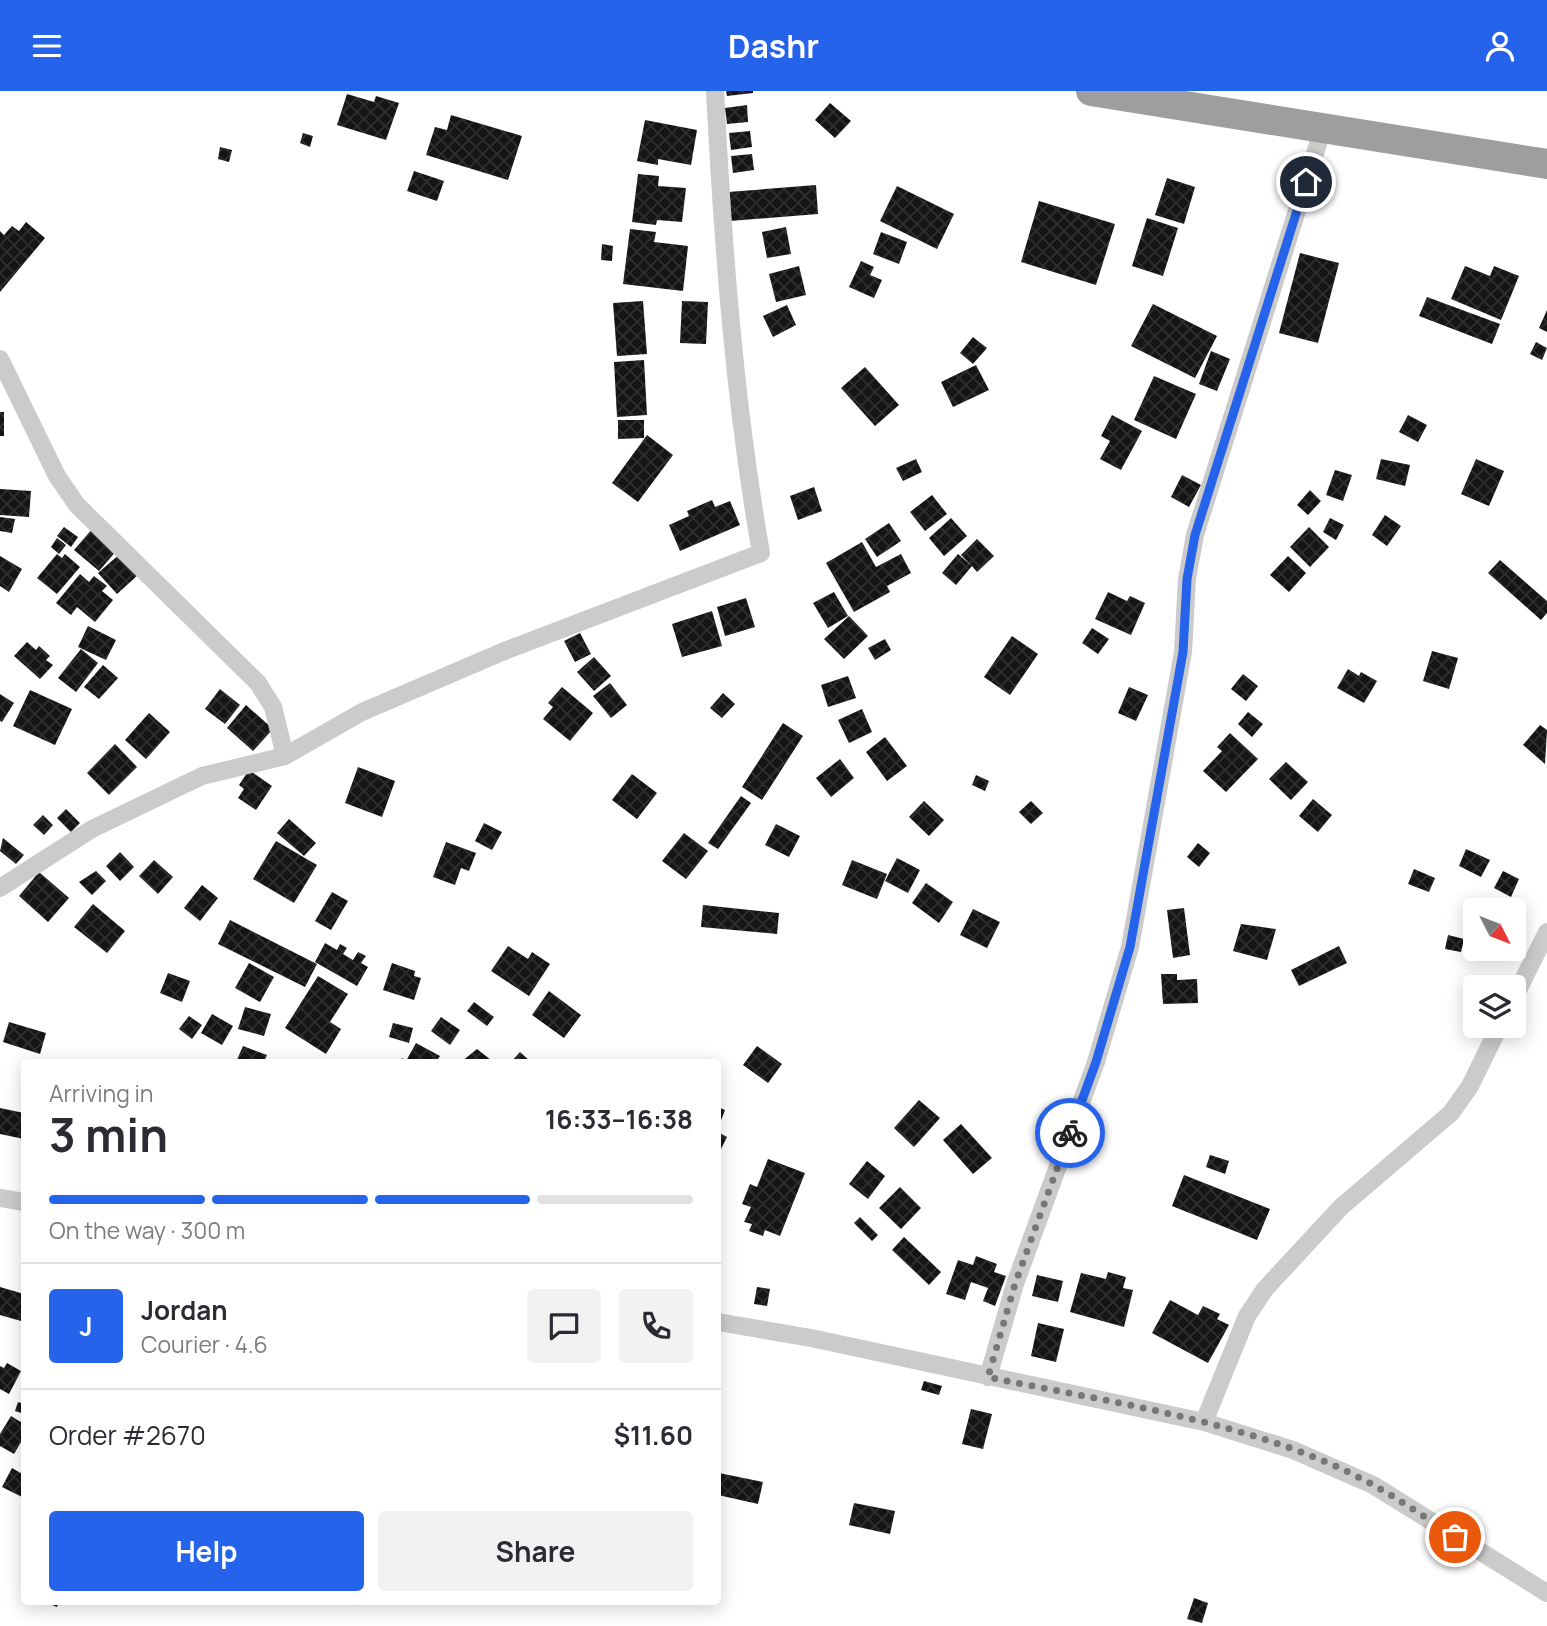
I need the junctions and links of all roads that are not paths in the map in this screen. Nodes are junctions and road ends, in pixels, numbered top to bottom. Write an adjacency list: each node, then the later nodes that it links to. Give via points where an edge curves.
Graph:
1 (715, 91): 7 (street, via 733,344 761,552 375,706)
2 (1091, 91): 3 (highway)
3 (1217, 101): 4 (highway)
4 (1323, 128): 5 (highway); 15 (street, via 1190,556 1183,652 1130,947 1096,1062 1015,1284)
5 (1547, 164)
6 (0, 359): 7 (street, via 57,477 77,505 258,683 274,707)
7 (285, 757): 8 (street, via 202,776 92,829)
8 (0, 888)
9 (1547, 932): 10 (street)
10 (1526, 975)
11 (1494, 1038): 16 (street, via 1451,1113 1341,1207 1265,1289 1247,1316)
12 (0, 1198): 13 (street)
13 (21, 1202)
14 (721, 1323): 15 (street)
15 (988, 1377): 16 (street)
16 (1204, 1422): 17 (street, via 1293,1450 1373,1485)
17 (1547, 1593)

